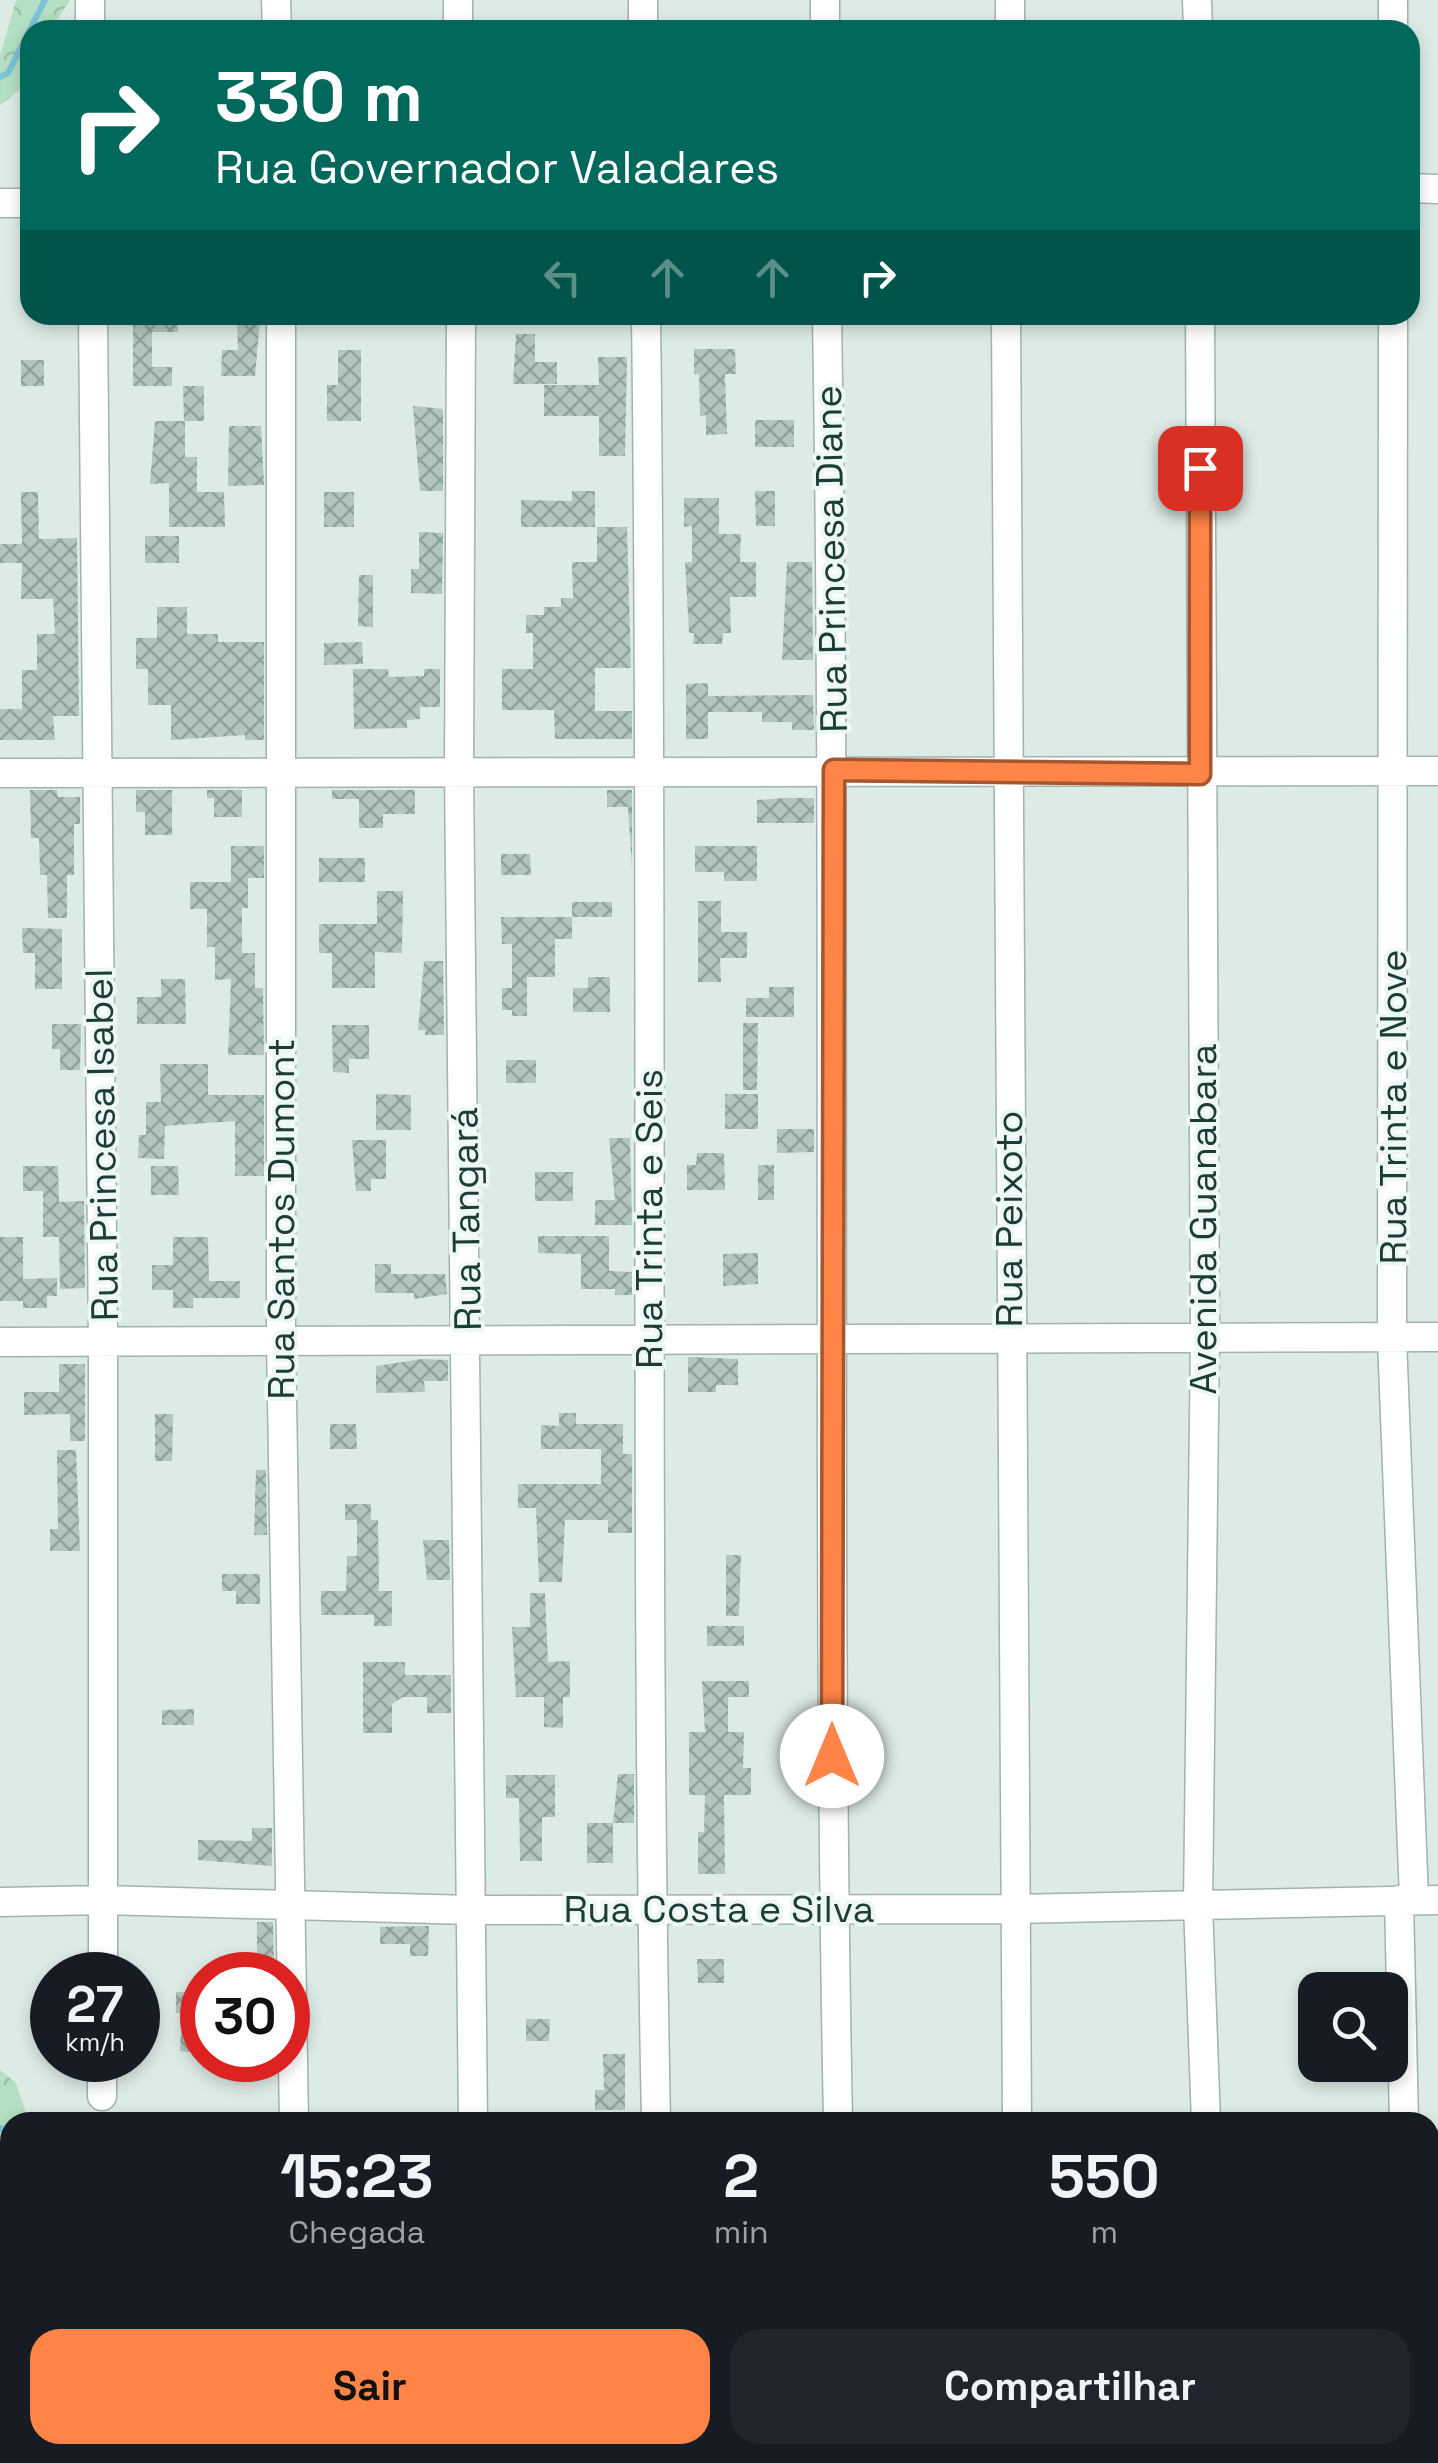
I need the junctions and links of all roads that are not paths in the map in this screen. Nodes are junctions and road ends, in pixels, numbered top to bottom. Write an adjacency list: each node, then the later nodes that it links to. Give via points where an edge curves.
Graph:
1 (93, 325): 15 (street, Rua Princesa Isabel)
2 (282, 325): 17 (street, Rua Santos Dumont)
3 (460, 325): 16 (street, Rua Tangará)
4 (646, 325): 11 (street, Rua Trinta e Seis)
5 (827, 325): 9 (street, Rua Princesa Diane)
6 (1006, 325): 10 (street, Rua Peixoto)
7 (1200, 325): 18 (street, Avenida Guanabara)
8 (1393, 325): 13 (street, Rua Trinta e Nove)
9 (834, 770): 10 (street); 11 (street); 26 (street, Rua Princesa Diane)
10 (1007, 770): 18 (street); 23 (street, Rua Peixoto)
11 (652, 771): 16 (street); 21 (street, Rua Trinta e Seis)
12 (1438, 771): 13 (street)
13 (1395, 772): 18 (street); 24 (street, Rua Trinta e Nove)
14 (0, 773): 15 (street)
15 (98, 773): 17 (street); 28 (street, Rua Princesa Isabel)
16 (459, 773): 17 (street); 25 (street, Rua Tangará)
17 (279, 774): 20 (street, Rua Santos Dumont)
18 (1200, 774): 19 (street, Avenida Guanabara)
19 (1205, 1336): 23 (street); 24 (street); 33 (street, Avenida Guanabara)
20 (281, 1338): 25 (street); 28 (street); 32 (street, Rua Santos Dumont)
21 (647, 1338): 25 (street); 26 (street); 35 (street, Rua Trinta e Seis)
22 (1438, 1338): 24 (street)
23 (1009, 1339): 26 (street); 36 (street, Rua Peixoto)
24 (1392, 1339): 30 (street, Rua Trinta e Nove)
25 (467, 1340): 37 (street, Rua Tangará)
26 (830, 1341): 34 (street, Rua Princesa Diane)
27 (0, 1342): 28 (street)
28 (104, 1342): 29 (street, Rua Princesa Isabel)
29 (104, 1900): 31 (street, Rua Costa e Silva); 32 (street, Rua Costa e Silva); 38 (street, Rua Princesa Isabel)
30 (1417, 1900): 33 (street, Rua Costa e Silva); 47 (street, Rua Trinta e Nove)
31 (0, 1902)
32 (289, 1904): 37 (street, Rua Costa e Silva); 41 (street, Rua Santos Dumont)
33 (1198, 1904): 36 (street, Rua Costa e Silva); 46 (street, Avenida Guanabara)
34 (833, 1907): 35 (street, Rua Costa e Silva); 36 (street, Rua Costa e Silva); 44 (street, Rua Princesa Diane)
35 (652, 1909): 37 (street, Rua Costa e Silva); 43 (street, Rua Trinta e Seis)
36 (1015, 1909): 45 (street, Rua Peixoto)
37 (470, 1910): 42 (street, Rua Tangará)
38 (104, 1952)
39 (102, 2082): 40 (street)
40 (102, 2096)
41 (294, 2112)
42 (473, 2112)
43 (656, 2112)
44 (838, 2112)
45 (1017, 2112)
46 (1206, 2112)
47 (1405, 2112)

